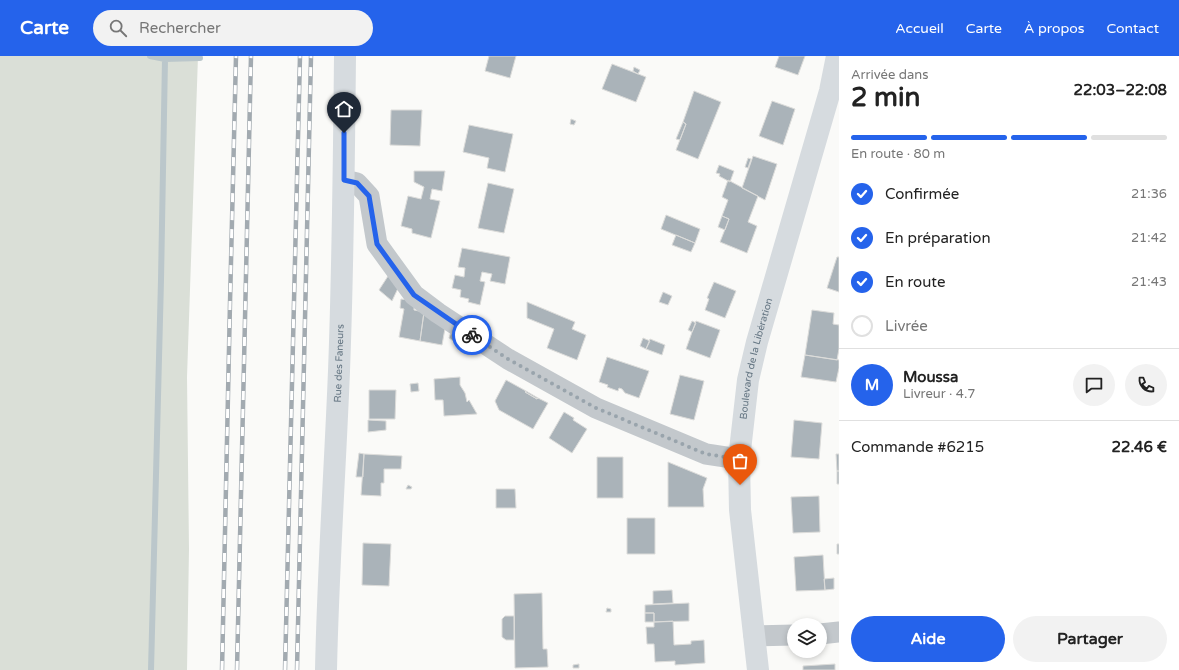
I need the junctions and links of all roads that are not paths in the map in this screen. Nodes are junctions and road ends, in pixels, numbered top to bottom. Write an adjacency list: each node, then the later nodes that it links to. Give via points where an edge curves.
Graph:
1 (345, 56): 3 (street, Rue des Faneurs)
2 (837, 56): 4 (street, Boulevard de la Libération, via 830,91 753,357)
3 (344, 180): 4 (street, via 357,183 369,196 377,244 414,295 438,312 508,359 596,408 706,454); 9 (street, Rue des Faneurs, via 339,371)
4 (739, 459): 8 (street, Boulevard de la Libération, via 740,510)
5 (839, 632): 6 (street)
6 (827, 633)
7 (787, 635): 8 (street)
8 (754, 636): 10 (street, Boulevard de la Libération)
9 (326, 670)
10 (758, 670)

